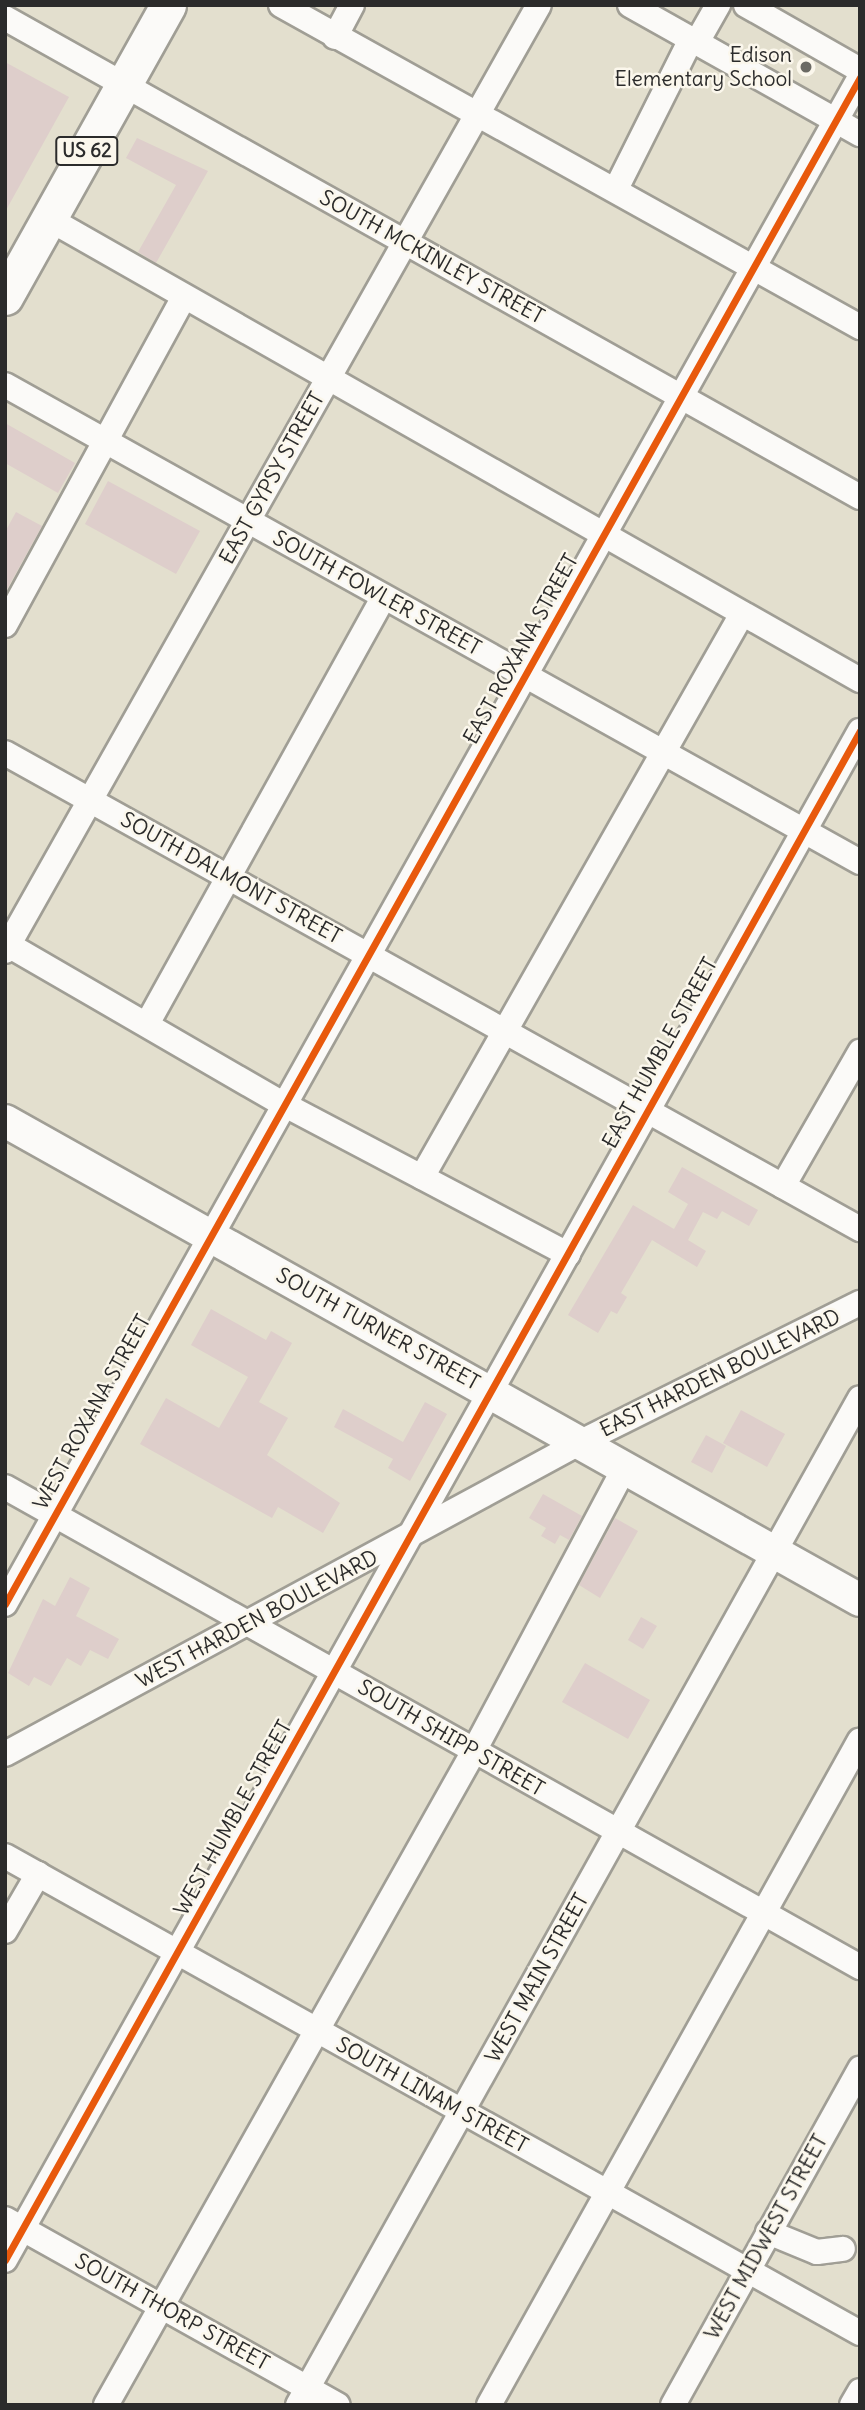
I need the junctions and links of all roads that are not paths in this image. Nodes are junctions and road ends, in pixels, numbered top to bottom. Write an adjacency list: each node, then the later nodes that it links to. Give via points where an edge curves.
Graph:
1 (168, 5): 13 (highway, US 62)
2 (281, 5): 9 (street)
3 (352, 5): 9 (street)
4 (539, 5): 14 (street, EAST GYPSY STREET)
5 (630, 5): 10 (street)
6 (718, 5): 10 (street)
7 (746, 5): 11 (street)
8 (5, 18): 13 (street, SOUTH MCKINLEY STREET)
9 (335, 37): 14 (street)
10 (694, 41): 15 (street); 17 (street)
11 (860, 70)
12 (860, 77): 15 (street, EAST ROXANA STREET)
13 (124, 84): 18 (highway, US 62); 19 (street, SOUTH MCKINLEY STREET)
14 (479, 111): 17 (street); 19 (street, EAST GYPSY STREET)
15 (836, 120): 16 (street); 20 (street, EAST ROXANA STREET)
16 (860, 134)
17 (616, 189): 20 (street)
18 (49, 219): 21 (highway, US 62); 22 (street)
19 (405, 242): 24 (street, EAST GYPSY STREET); 26 (street, SOUTH MCKINLEY STREET)
20 (754, 267): 23 (street); 26 (street, EAST ROXANA STREET)
21 (5, 297)
22 (184, 297): 24 (street); 27 (street)
23 (860, 327)
24 (328, 379): 29 (street, EAST GYPSY STREET); 30 (street)
25 (5, 384): 27 (street, SOUTH FOWLER STREET)
26 (681, 397): 28 (street, SOUTH MCKINLEY STREET); 30 (street, EAST ROXANA STREET)
27 (104, 440): 29 (street, SOUTH FOWLER STREET); 33 (street)
28 (860, 497)
29 (248, 520): 31 (street, SOUTH FOWLER STREET); 39 (street, EAST GYPSY STREET)
30 (605, 534): 32 (street); 34 (street, EAST ROXANA STREET)
31 (384, 597): 34 (street, SOUTH FOWLER STREET); 42 (street)
32 (743, 614): 35 (street); 37 (street)
33 (5, 625)
34 (526, 675): 37 (street, SOUTH FOWLER STREET); 44 (street, EAST ROXANA STREET)
35 (860, 680)
36 (860, 731): 40 (street, EAST HUMBLE STREET)
37 (664, 752): 40 (street, SOUTH FOWLER STREET); 46 (street)
38 (5, 753): 39 (street, SOUTH DALMONT STREET)
39 (90, 800): 42 (street, SOUTH DALMONT STREET); 43 (street, EAST GYPSY STREET)
40 (804, 831): 41 (street, SOUTH FOWLER STREET); 49 (street, EAST HUMBLE STREET)
41 (860, 862)
42 (225, 875): 44 (street, SOUTH DALMONT STREET); 45 (street)
43 (6, 946): 45 (street)
44 (369, 956): 46 (street, SOUTH DALMONT STREET); 48 (street, EAST ROXANA STREET)
45 (147, 1024): 48 (street)
46 (506, 1031): 49 (street, SOUTH DALMONT STREET); 51 (street)
47 (860, 1052): 52 (street)
48 (285, 1105): 51 (street); 54 (street, EAST ROXANA STREET)
49 (649, 1110): 52 (street, SOUTH DALMONT STREET); 55 (street, EAST HUMBLE STREET)
50 (5, 1121): 54 (main road, SOUTH TURNER STREET)
51 (422, 1177): 55 (street)
52 (783, 1186): 53 (street, SOUTH DALMONT STREET)
53 (860, 1229)
54 (210, 1237): 57 (main road, SOUTH TURNER STREET); 62 (street, WEST ROXANA STREET)
55 (568, 1254): 57 (street, EAST HUMBLE STREET)
56 (860, 1303): 59 (street, EAST HARDEN BOULEVARD)
57 (492, 1392): 59 (main road, SOUTH TURNER STREET); 63 (street, WEST HUMBLE STREET)
58 (860, 1398): 64 (street, WEST MAIN STREET)
59 (581, 1442): 60 (main road, SOUTH TURNER STREET); 63 (street, WEST HARDEN BOULEVARD)
60 (625, 1467): 64 (main road, SOUTH TURNER STREET); 70 (street)
61 (5, 1487): 62 (street, SOUTH SHIPP STREET)
62 (55, 1514): 66 (street, WEST ROXANA STREET); 67 (street, SOUTH SHIPP STREET)
63 (412, 1535): 67 (street, WEST HARDEN BOULEVARD); 68 (street, WEST HUMBLE STREET)
64 (776, 1552): 65 (main road, SOUTH TURNER STREET); 72 (street, WEST MAIN STREET)
65 (860, 1601)
66 (5, 1604)
67 (250, 1623): 68 (street, SOUTH SHIPP STREET); 71 (street, WEST HARDEN BOULEVARD)
68 (335, 1670): 70 (street, SOUTH SHIPP STREET); 77 (street, WEST HUMBLE STREET)
69 (860, 1740): 75 (street)
70 (474, 1751): 72 (street, SOUTH SHIPP STREET); 79 (street)
71 (5, 1754)
72 (617, 1835): 75 (street, SOUTH SHIPP STREET); 81 (street, WEST MAIN STREET)
73 (5, 1856): 74 (street, SOUTH LINAM STREET)
74 (38, 1874): 76 (street); 77 (street, SOUTH LINAM STREET)
75 (765, 1913): 78 (street, SOUTH SHIPP STREET); 82 (street)
76 (5, 1931)
77 (178, 1953): 79 (street, SOUTH LINAM STREET); 83 (street, WEST HUMBLE STREET)
78 (860, 1967)
79 (316, 2029): 81 (street, SOUTH LINAM STREET); 88 (street)
80 (860, 2069): 84 (street, WEST MIDWEST STREET)
81 (463, 2112): 82 (street, SOUTH LINAM STREET); 91 (street, WEST MAIN STREET)
82 (608, 2193): 87 (street, SOUTH LINAM STREET); 94 (street)
83 (14, 2224): 86 (street, WEST HUMBLE STREET); 88 (street, SOUTH THORP STREET)
84 (768, 2232): 85 (street, via 817,2252); 87 (street, WEST MIDWEST STREET)
85 (843, 2249)
86 (5, 2260)
87 (747, 2270): 89 (street, SOUTH LINAM STREET); 95 (street, WEST MIDWEST STREET)
88 (162, 2306): 91 (street, SOUTH THORP STREET); 92 (street)
89 (860, 2333)
90 (860, 2391): 96 (street)
91 (303, 2396): 93 (street, SOUTH THORP STREET)
92 (106, 2405)
93 (338, 2405)
94 (489, 2405)
95 (673, 2405)
96 (852, 2405)

